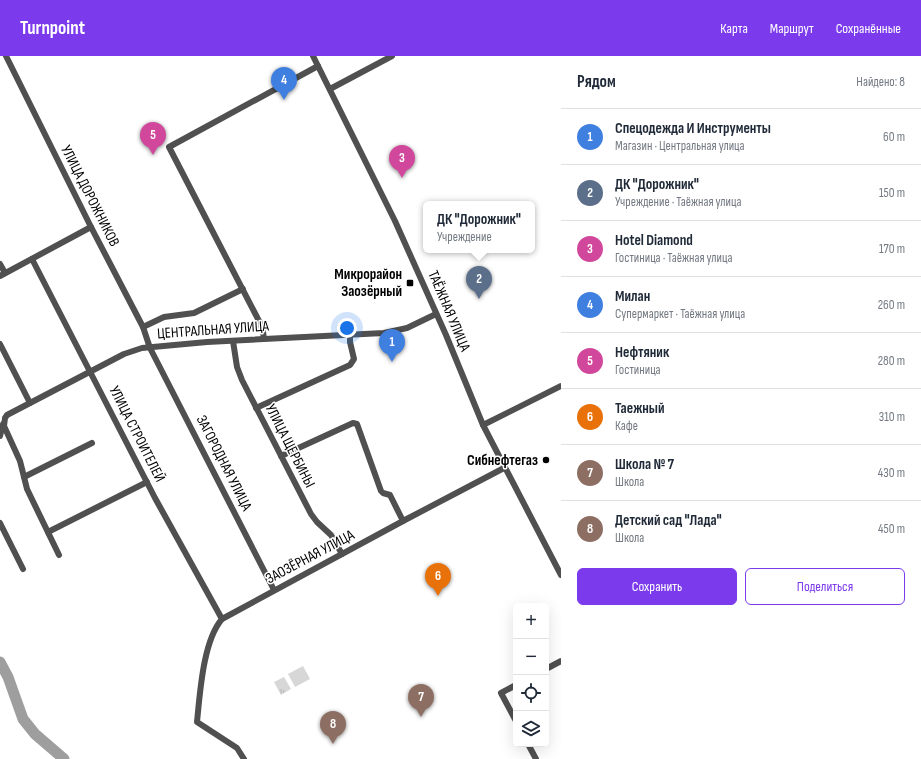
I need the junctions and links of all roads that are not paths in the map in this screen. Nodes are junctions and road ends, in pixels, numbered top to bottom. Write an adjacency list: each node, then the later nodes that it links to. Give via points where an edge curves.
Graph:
1 (6, 56): 6 (street, УЛИЦА ДОРОЖНИКОВ)
2 (313, 56): 4 (street, ТАЁЖНАЯ УЛИЦА)
3 (392, 56): 5 (street)
4 (318, 66): 5 (street, ТАЁЖНАЯ УЛИЦА); 10 (street, via 169,147)
5 (330, 89): 11 (street, ТАЁЖНАЯ УЛИЦА, via 395,221)
6 (91, 227): 7 (street); 12 (street, УЛИЦА ДОРОЖНИКОВ)
7 (32, 259): 9 (street); 18 (street, УЛИЦА СТРОИТЕЛЕЙ)
8 (0, 264): 9 (street)
9 (3, 275)
10 (243, 290): 12 (street, via 194,314 164,317); 14 (street, via 260,323)
11 (436, 314): 13 (street, ЦЕНТРАЛЬНАЯ УЛИЦА, via 400,330); 23 (street, ТАЁЖНАЯ УЛИЦА)
12 (143, 327): 17 (street, УЛИЦА ДОРОЖНИКОВ)
13 (350, 334): 14 (street, ЦЕНТРАЛЬНАЯ УЛИЦА); 21 (street, via 354,359 350,365)
14 (264, 339): 15 (street, ЦЕНТРАЛЬНАЯ УЛИЦА)
15 (233, 341): 17 (street, ЦЕНТРАЛЬНАЯ УЛИЦА); 21 (street, УЛИЦА ЩЕРБИНЫ, via 239,374)
16 (0, 344): 20 (street)
17 (150, 348): 18 (street, ЦЕНТРАЛЬНАЯ УЛИЦА, via 131,351); 37 (street, ЗАГОРОДНАЯ УЛИЦА)
18 (91, 372): 20 (street, ЦЕНТРАЛЬНАЯ УЛИЦА); 29 (street, УЛИЦА СТРОИТЕЛЕЙ)
19 (561, 386): 23 (street)
20 (30, 403): 22 (street, ЦЕНТРАЛЬНАЯ УЛИЦА, via 7,415)
21 (256, 408): 26 (street, УЛИЦА ЩЕРБИНЫ)
22 (4, 420): 24 (street); 28 (street)
23 (483, 426): 27 (street, ТАЁЖНАЯ УЛИЦА)
24 (0, 436)
25 (92, 443): 28 (street)
26 (281, 456): 30 (street, via 353,423 357,424 381,491 390,495); 33 (street, УЛИЦА ЩЕРБИНЫ, via 311,514 331,534)
27 (504, 468): 30 (street, ЗАОЗЁРНАЯ УЛИЦА); 36 (street, ТАЁЖНАЯ УЛИЦА)
28 (24, 478): 32 (street)
29 (147, 482): 32 (street); 38 (street, УЛИЦА СТРОИТЕЛЕЙ)
30 (403, 521): 33 (street, ЗАОЗЁРНАЯ УЛИЦА)
31 (0, 523): 35 (street)
32 (48, 532): 34 (street)
33 (342, 554): 37 (street, ЗАОЗЁРНАЯ УЛИЦА)
34 (59, 555)
35 (24, 569)
36 (561, 575)
37 (274, 590): 38 (street, ЗАОЗЁРНАЯ УЛИЦА)
38 (222, 619): 44 (street, via 210,641 197,722 237,748)
39 (561, 661): 40 (street)
40 (549, 667)
41 (513, 687): 42 (street, via 501,693)
42 (513, 715)
43 (530, 747): 45 (street)
44 (244, 759)
45 (536, 759)

